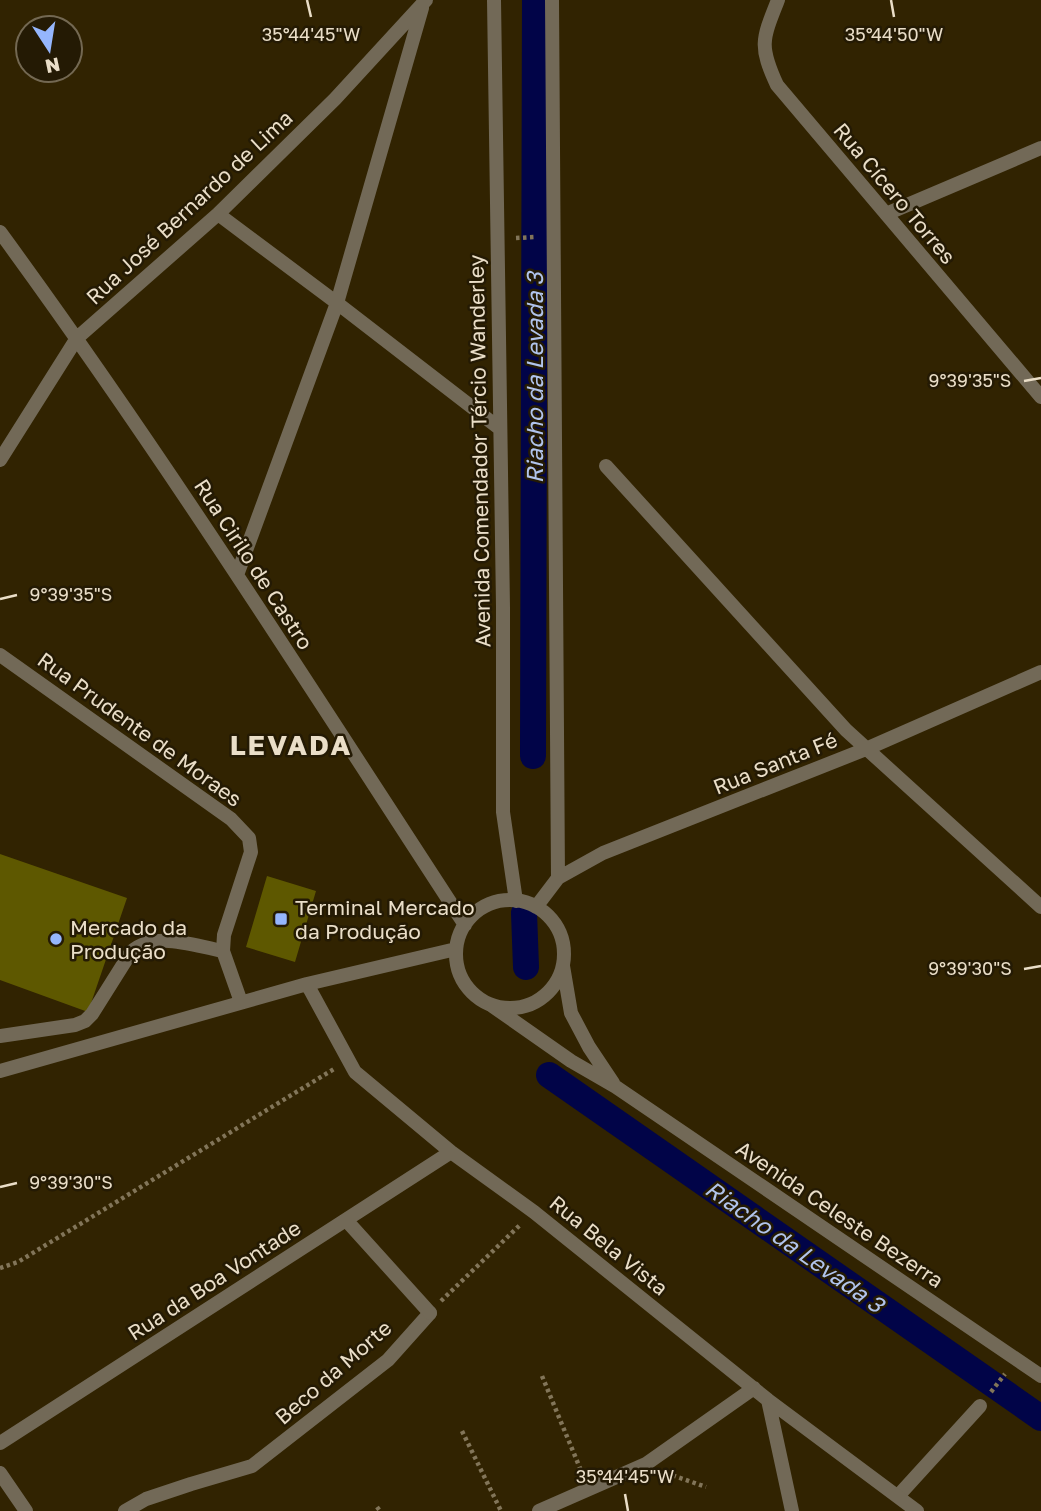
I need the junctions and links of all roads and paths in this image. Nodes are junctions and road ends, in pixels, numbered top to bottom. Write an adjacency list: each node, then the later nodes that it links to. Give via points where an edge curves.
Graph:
1 (494, 0): 14 (street, Avenida Comendador Tércio Wanderley)
2 (552, 0): 21 (street)
3 (778, 0): 7 (street, Rua Cícero Torres, via 763,44 777,85)
4 (425, 2): 6 (street, Rua José Bernardo de Lima); 11 (street)
5 (1041, 148): 7 (street)
6 (218, 214): 11 (street); 12 (street, Rua José Bernardo de Lima)
7 (886, 214): 13 (street, Rua Cícero Torres)
8 (0, 232): 12 (street, Rua Cirilo de Castro)
9 (538, 237): 10 (path)
10 (517, 238)
11 (337, 303): 14 (street); 17 (street)
12 (78, 338): 15 (street, Rua José Bernardo de Lima); 17 (street, Rua Cirilo de Castro)
13 (1041, 397)
14 (499, 428): 22 (street, Avenida Comendador Tércio Wanderley, via 503,813)
15 (0, 460)
16 (606, 466): 20 (street)
17 (237, 575): 25 (street, Rua Cirilo de Castro)
18 (0, 655): 27 (street, Rua Prudente de Moraes, via 232,819 249,838 251,852)
19 (1041, 672): 20 (street, Rua Santa Fé)
20 (866, 749): 21 (street, Rua Santa Fé, via 603,853); 24 (street)
21 (558, 878): 23 (street, Rua Santa Fé)
22 (516, 901): 23 (street); 25 (street, via 487,906)
23 (536, 907): 28 (street, via 560,932)
24 (1041, 907)
25 (465, 925): 26 (street)
26 (456, 950): 29 (street); 31 (street, via 464,983)
27 (223, 951): 30 (street); 32 (street, via 152,940 131,952 85,1021)
28 (563, 966): 31 (street, via 544,997 527,1006); 35 (street, Avenida Celeste Bezerra, via 571,1013)
29 (307, 984): 30 (street); 33 (street, Rua Bela Vista)
30 (241, 1002): 34 (street)
31 (491, 1005): 35 (street, Avenida Celeste Bezerra)
32 (0, 1036)
33 (347, 1062): 36 (street, Rua Bela Vista); 39 (path, via 18,1262)
34 (0, 1070)
35 (616, 1087): 43 (street, Avenida Celeste Bezerra)
36 (451, 1152): 37 (street, Rua Bela Vista); 38 (street, Rua da Boa Vontade)
37 (534, 1212): 40 (path); 44 (street, Rua Bela Vista)
38 (346, 1220): 40 (street); 48 (street, Rua da Boa Vontade)
39 (0, 1268)
40 (430, 1312): 55 (street, Beco da Morte, via 388,1360 252,1466 191,1483)
41 (1007, 1371): 46 (path)
42 (542, 1376): 52 (path)
43 (1041, 1376)
44 (754, 1388): 45 (street, Rua Bela Vista); 49 (street)
45 (768, 1400): 53 (street, Rua Bela Vista); 58 (street)
46 (980, 1406): 53 (street)
47 (462, 1432): 56 (path)
48 (0, 1443)
49 (646, 1464): 51 (path); 52 (street)
50 (0, 1473): 54 (street)
51 (706, 1487)
52 (589, 1490): 57 (street)
53 (898, 1496): 59 (street, Rua Bela Vista)
54 (26, 1511)
55 (125, 1511)
56 (501, 1511)
57 (539, 1511)
58 (792, 1511)
59 (917, 1511)

